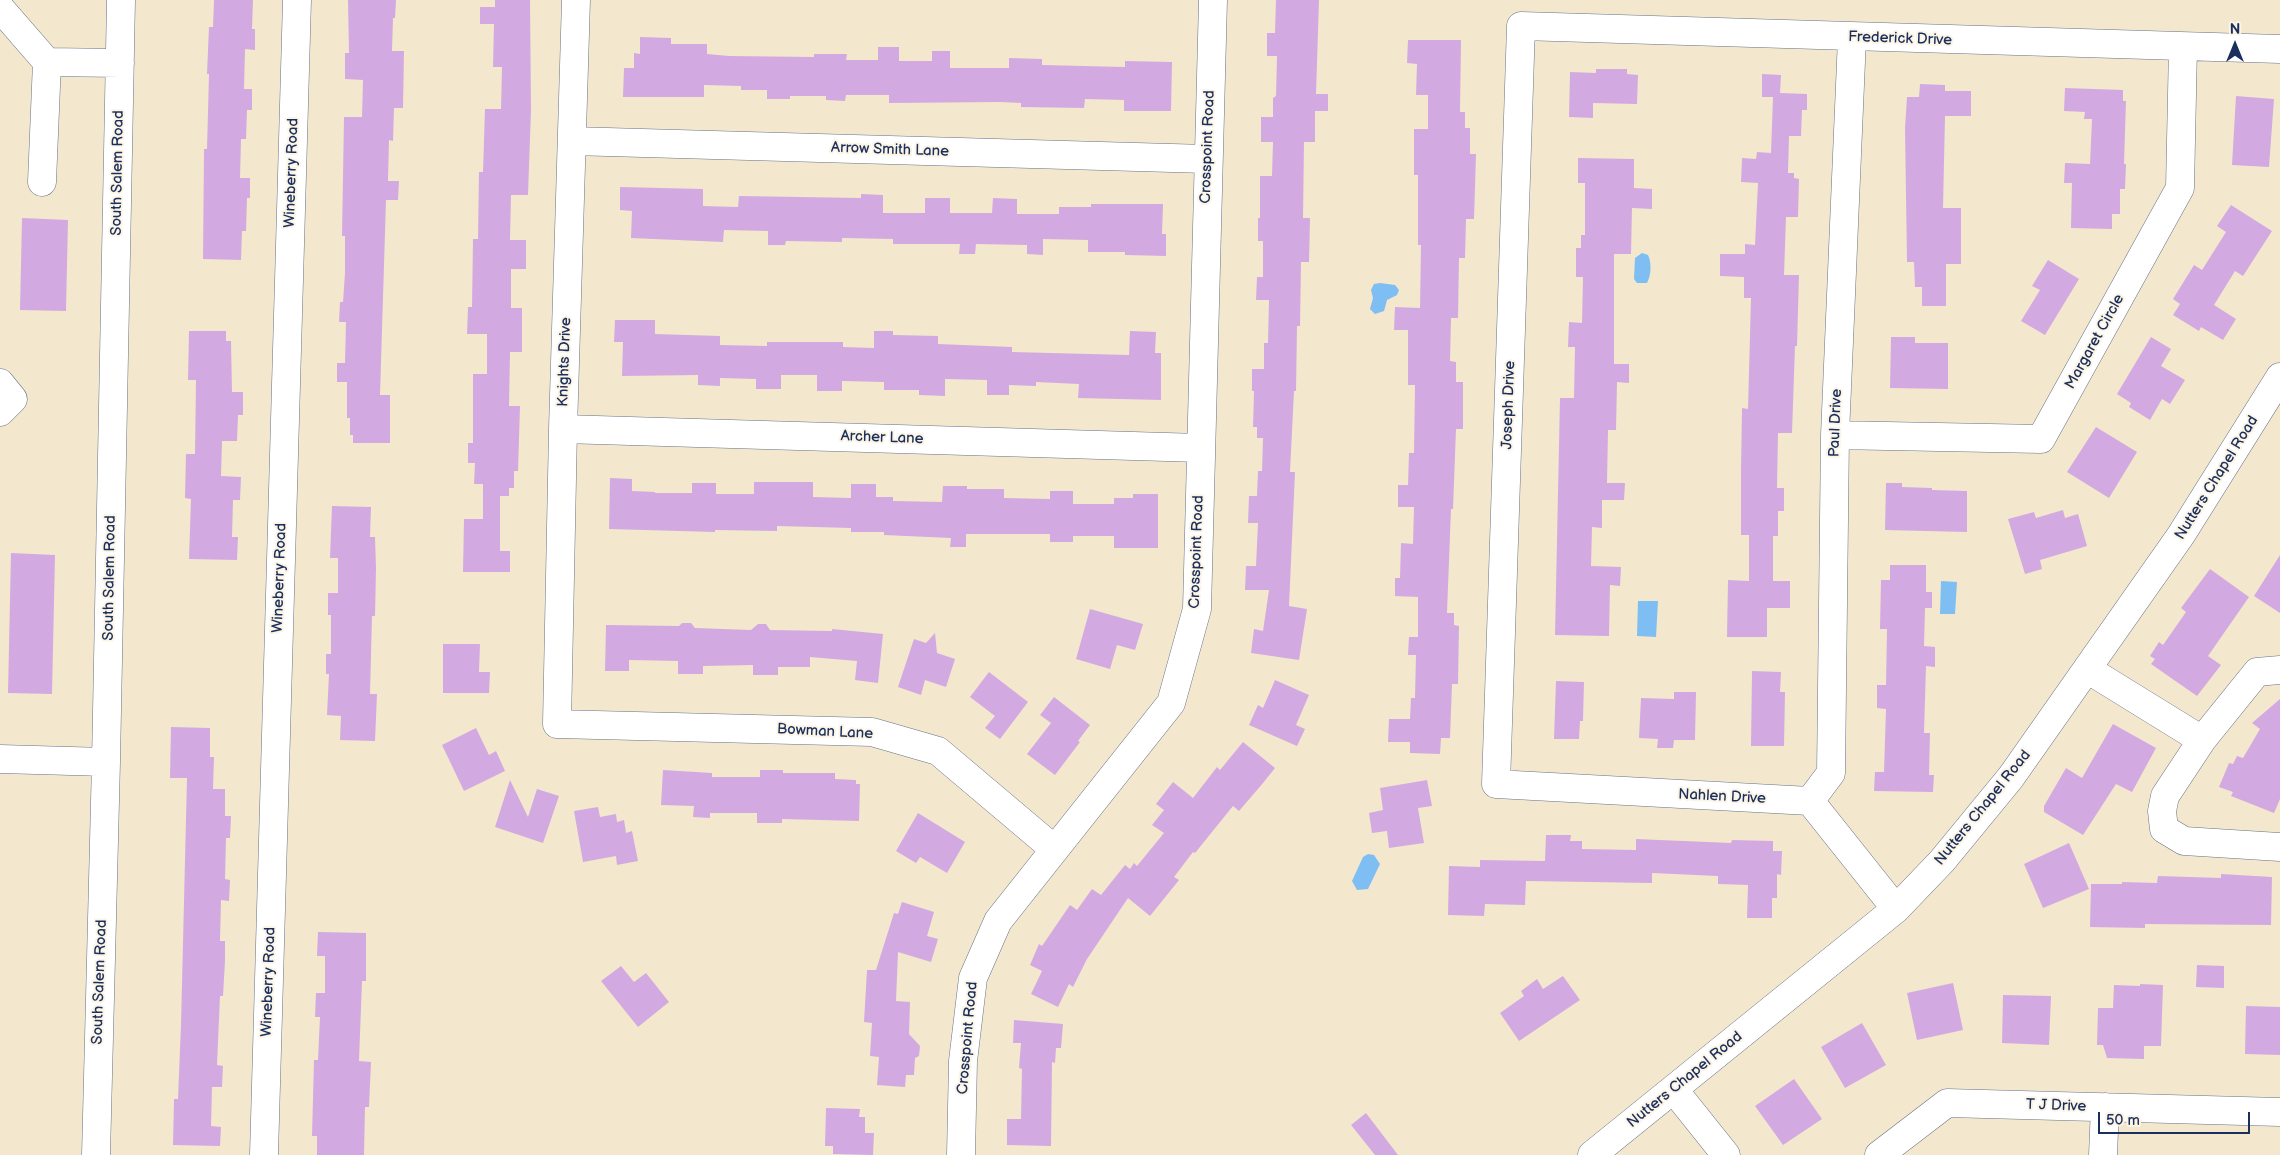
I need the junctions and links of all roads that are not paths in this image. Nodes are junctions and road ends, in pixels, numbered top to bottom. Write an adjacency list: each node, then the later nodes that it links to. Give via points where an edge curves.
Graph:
1 (121, 0): 11 (street, South Salem Road)
2 (297, 0): 36 (street, Wineberry Road)
3 (576, 0): 12 (street, Knights Drive)
4 (1213, 0): 13 (street, Crosspoint Road)
5 (0, 8): 10 (street)
6 (1521, 26): 7 (street, Frederick Drive); 27 (street, Joseph Drive)
7 (1852, 38): 8 (street, Frederick Drive); 19 (street, Paul Drive)
8 (2183, 46): 9 (street, Frederick Drive); 19 (street, Margaret Circle, via 2180,188 2040,439)
9 (2280, 49)
10 (47, 62): 11 (street); 14 (street)
11 (120, 63): 26 (street, South Salem Road)
12 (572, 141): 13 (street, Arrow Smith Lane); 18 (street, Knights Drive)
13 (1207, 159): 20 (street, Crosspoint Road)
14 (42, 182)
15 (2280, 377): 21 (street, Nutters Chapel Road, via 2198,511)
16 (0, 384): 17 (street, via 13,399)
17 (0, 412)
18 (563, 429): 20 (street, Archer Lane); 23 (street, Knights Drive)
19 (1835, 435): 28 (street, Paul Drive, via 1831,773)
20 (1200, 448): 30 (street, Crosspoint Road, via 1197,609 1171,703)
21 (2087, 669): 24 (street); 31 (street, Nutters Chapel Road, via 1976,822)
22 (2280, 670): 24 (street, via 2257,672)
23 (557, 724): 30 (street, Bowman Lane, via 872,732 938,751)
24 (2202, 740): 29 (street, via 2165,796 2162,811 2164,829 2184,841)
25 (0, 759): 26 (street)
26 (106, 762): 35 (street, South Salem Road)
27 (1496, 784): 28 (street, Nahlen Drive)
28 (1810, 802): 31 (street)
29 (2280, 846)
30 (1054, 849): 37 (street, Crosspoint Road, via 998,921 973,978 964,1061)
31 (1896, 910): 32 (street, Nutters Chapel Road)
32 (1674, 1090): 38 (street, Nutters Chapel Road); 39 (street)
33 (2105, 1107): 34 (street, T J Drive); 40 (street, T J Drive, via 1947,1103); 41 (street)
34 (2280, 1112)
35 (96, 1155)
36 (264, 1155)
37 (960, 1155)
38 (1592, 1155)
39 (1726, 1155)
40 (1879, 1155)
41 (2103, 1155)

